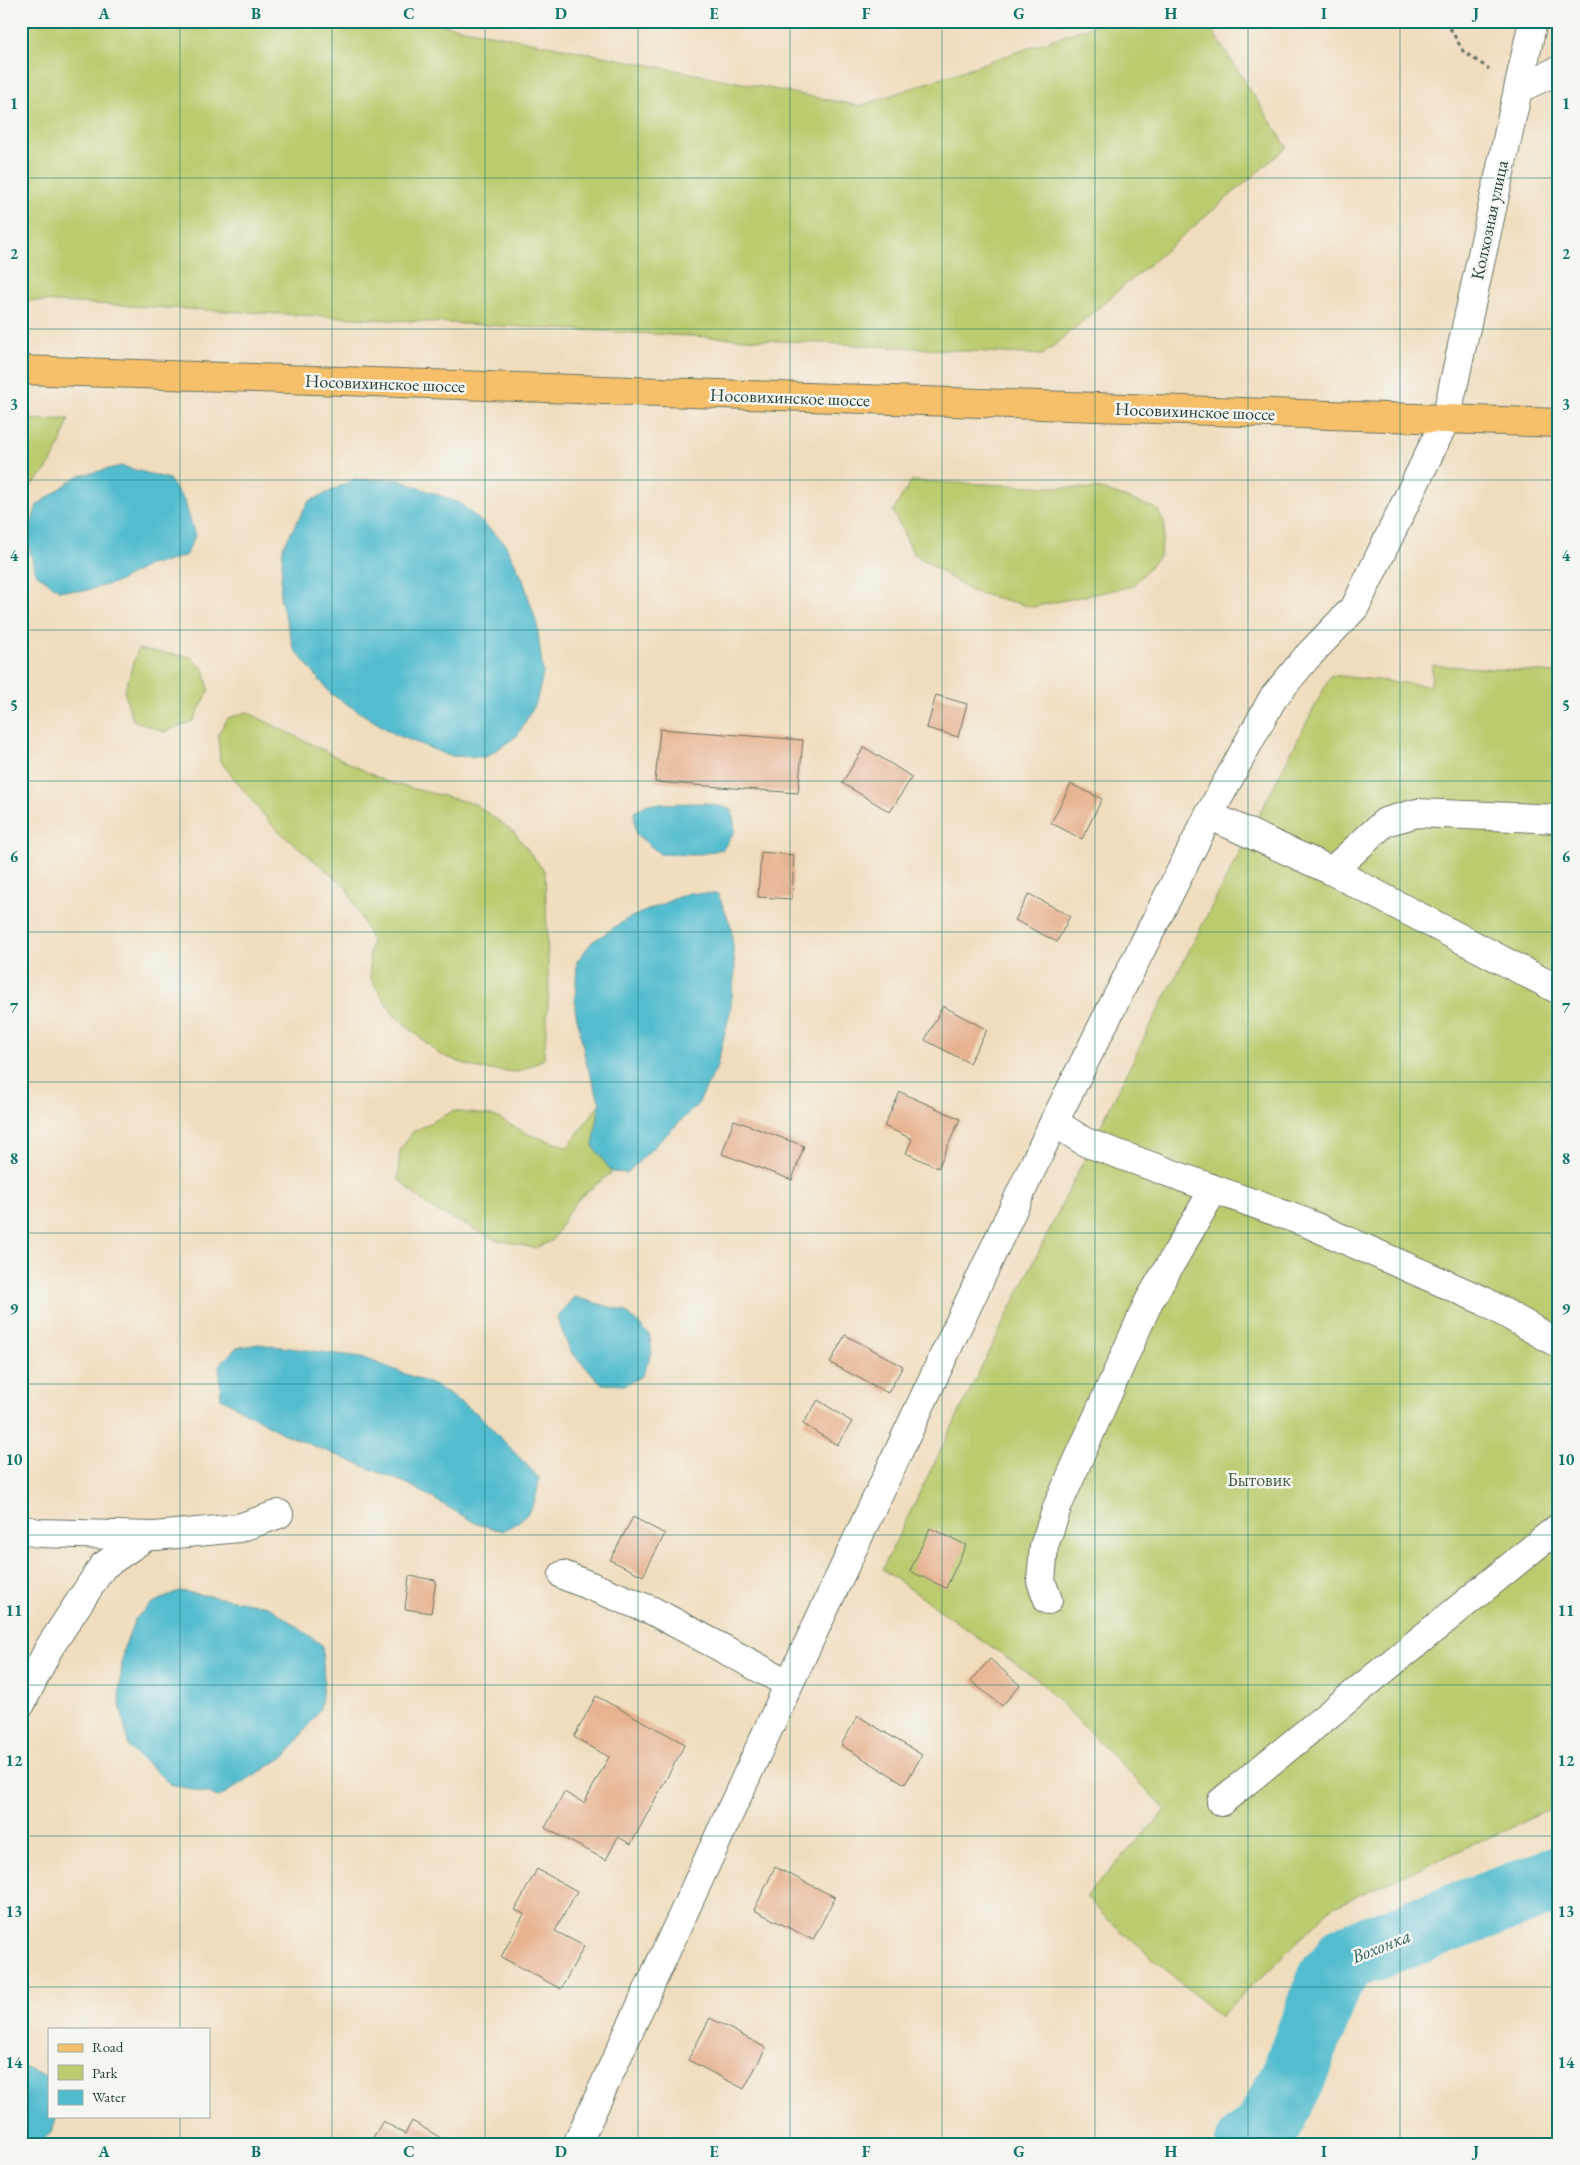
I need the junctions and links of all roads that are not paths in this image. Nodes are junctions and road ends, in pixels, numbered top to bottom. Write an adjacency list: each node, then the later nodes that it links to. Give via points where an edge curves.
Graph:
1 (1533, 21): 3 (street, Колхозная улица)
2 (1559, 70): 3 (street)
3 (1518, 89): 5 (street, Колхозная улица)
4 (21, 370): 5 (main road, Носовихинское шоссе)
5 (1446, 419): 6 (main road, Носовихинское шоссе); 7 (street, Колхозная улица, via 1355,608 1306,658 1273,698)
6 (1559, 423)
7 (1209, 815): 9 (street); 11 (street, Колхозная улица)
8 (1559, 819): 9 (street, via 1417,813 1385,822)
9 (1332, 871): 10 (street)
10 (1559, 990)
11 (1054, 1122): 12 (street, via 1085,1142); 20 (street, Колхозная улица)
12 (1214, 1189): 13 (street, via 1307,1223 1484,1301); 19 (street, via 1149,1302 1058,1505 1044,1546 1041,1581)
13 (1559, 1344)
14 (279, 1514): 17 (street, via 239,1528)
15 (1559, 1527): 22 (street)
16 (21, 1530): 17 (street)
17 (147, 1536): 21 (street, via 103,1566 49,1648)
18 (563, 1574): 20 (street, via 653,1611)
19 (1048, 1600)
20 (789, 1684): 23 (street, Колхозная улица)
21 (21, 1704)
22 (1221, 1802)
23 (577, 2144)

